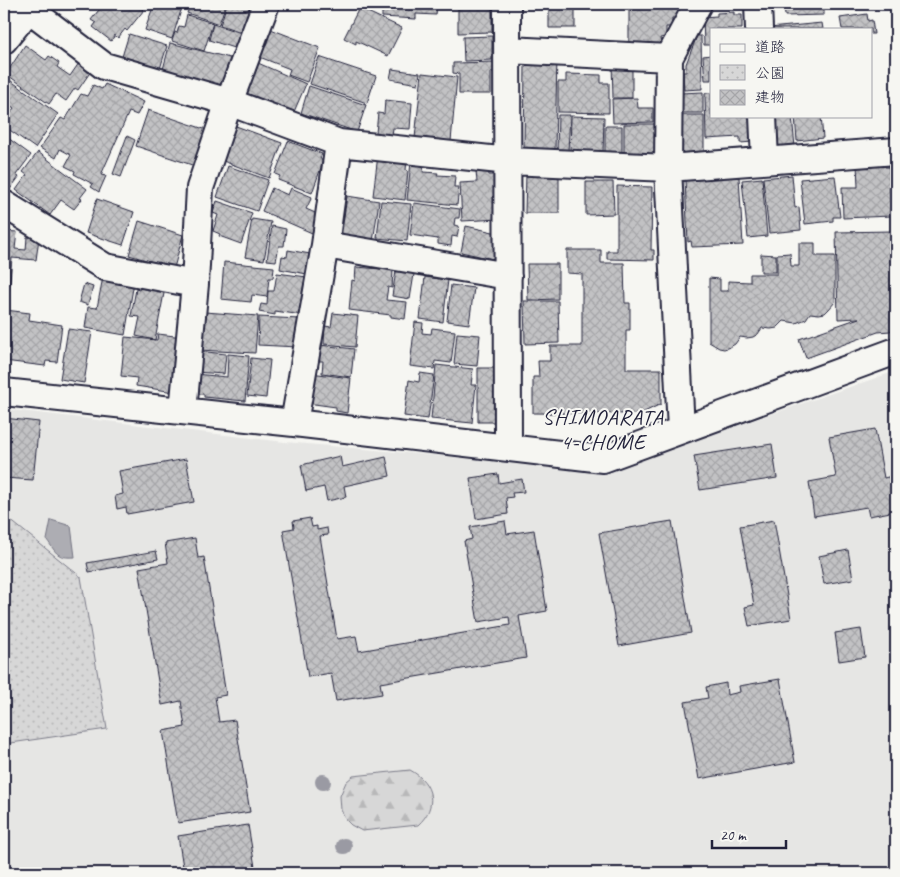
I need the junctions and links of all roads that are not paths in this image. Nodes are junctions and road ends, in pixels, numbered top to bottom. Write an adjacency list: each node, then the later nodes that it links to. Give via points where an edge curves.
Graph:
1 (265, 4): 10 (street)
2 (507, 4): 8 (street)
3 (698, 4): 9 (street)
4 (758, 4): 6 (street)
5 (27, 5): 7 (street); 10 (street, via 104,66)
6 (759, 28)
7 (4, 40)
8 (508, 50): 9 (street); 15 (street)
9 (670, 58): 16 (street)
10 (229, 102): 12 (street); 20 (street, via 200,188)
11 (763, 118): 14 (street)
12 (339, 143): 15 (street); 18 (street)
13 (896, 151): 14 (street)
14 (765, 160): 16 (street)
15 (508, 162): 16 (street); 19 (street)
16 (668, 168): 25 (street)
17 (4, 204): 20 (street, via 105,268)
18 (326, 245): 19 (street); 24 (street)
19 (508, 276): 26 (street)
20 (195, 284): 23 (street)
21 (896, 351): 25 (street)
22 (4, 392): 23 (street)
23 (183, 411): 24 (street)
24 (294, 423): 26 (street)
25 (681, 430): 26 (street, via 603,460)
26 (508, 447)

